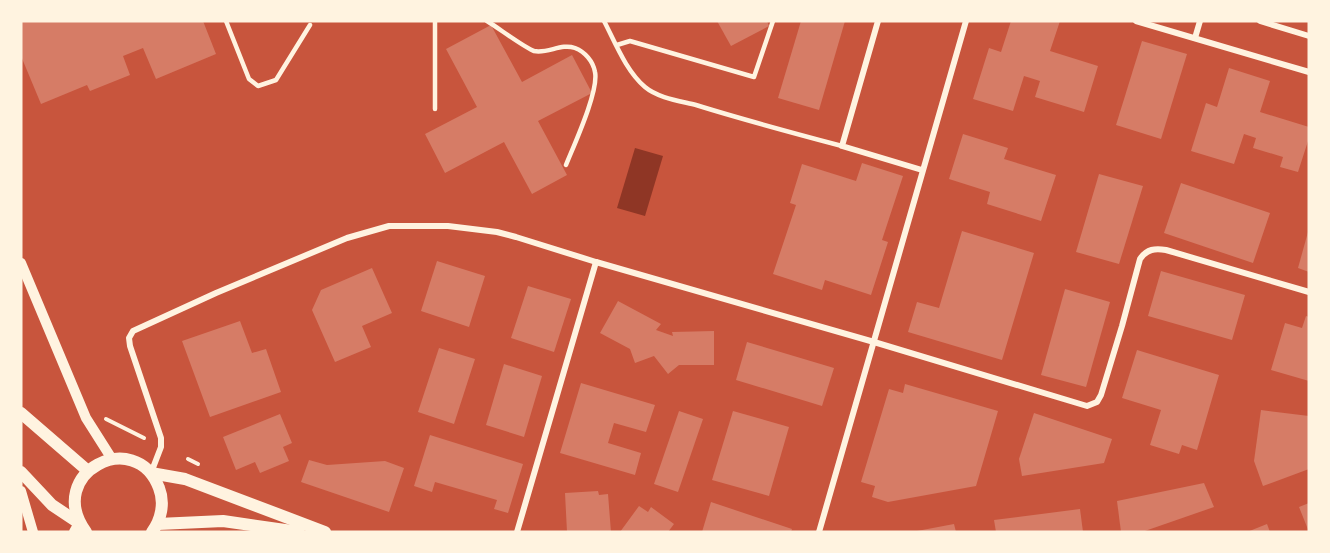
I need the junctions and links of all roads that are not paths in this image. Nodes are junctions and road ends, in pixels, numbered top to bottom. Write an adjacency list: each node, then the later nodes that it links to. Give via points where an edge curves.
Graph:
1 (226, 21): 11 (lane, via 249,79 258,86 276,80)
2 (435, 21): 16 (lane)
3 (487, 21): 18 (lane, via 532,50 566,46 585,54 592,62 596,73 594,91)
4 (604, 21): 14 (lane)
5 (773, 21): 14 (lane, via 754,77 630,41)
6 (878, 21): 17 (street)
7 (966, 21): 19 (street)
8 (1136, 21): 13 (street)
9 (1200, 21): 13 (street)
10 (1260, 21): 12 (street)
11 (310, 25)
12 (1309, 36)
13 (1195, 38): 15 (street)
14 (617, 45): 17 (lane, via 637,80 647,89)
15 (1309, 72)
16 (435, 109)
17 (842, 146): 19 (street)
18 (566, 165)
19 (922, 170): 23 (street)
20 (596, 262): 23 (street); 28 (street, via 497,232 429,225 389,226 347,238 140,327 129,338 130,346 162,442); 35 (street)
21 (21, 263): 25 (street, via 86,418)
22 (1309, 292): 23 (street, via 1166,250 1148,252 1140,259 1101,395 1097,402 1087,406)
23 (874, 342): 36 (street)
24 (21, 413): 26 (main road)
25 (112, 459): 26 (main road); 28 (main road, via 133,461)
26 (88, 471): 31 (main road, via 76,489)
27 (21, 472): 31 (main road)
28 (151, 473): 30 (main road, via 162,503); 34 (main road, via 185,479)
29 (21, 491): 32 (street)
30 (155, 528): 33 (main road, via 223,522)
31 (80, 529)
32 (33, 532)
33 (299, 532)
34 (325, 532)
35 (517, 532)
36 (819, 532)

